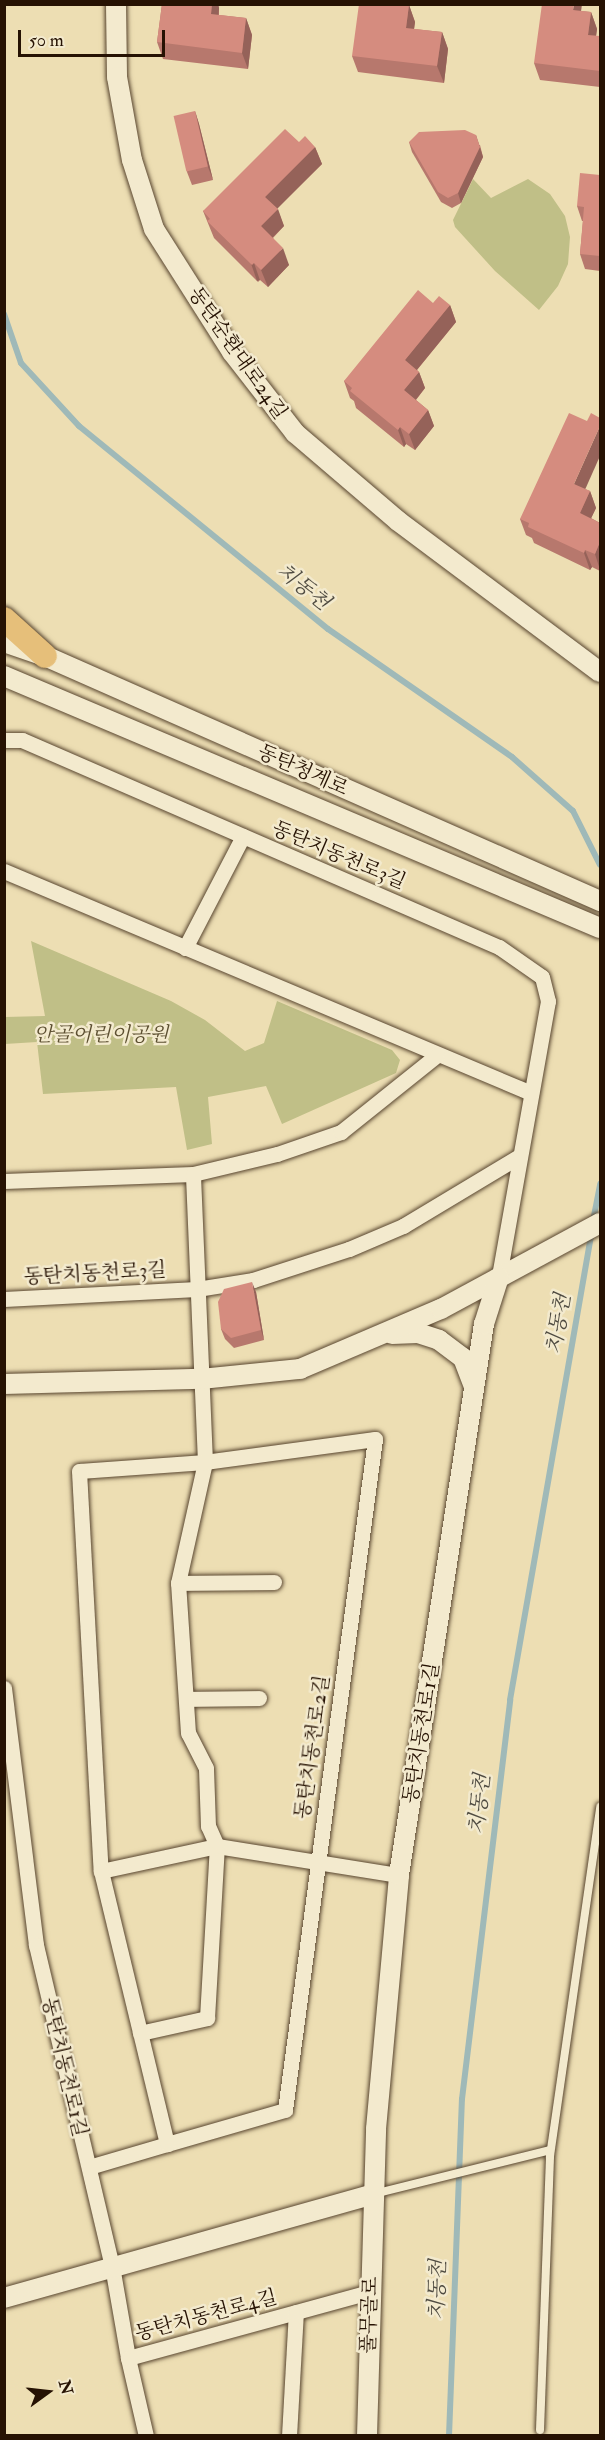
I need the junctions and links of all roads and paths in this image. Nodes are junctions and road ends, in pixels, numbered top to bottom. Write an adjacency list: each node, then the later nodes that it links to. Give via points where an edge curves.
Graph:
1 (116, 4): 5 (street, 동탄순환대로24길, via 117,77 132,160 154,229 232,352 295,433 398,521)
2 (4, 619): 4 (main road)
3 (4, 642): 4 (street, 동탄청계로)
4 (45, 656): 10 (street, 동탄청계로)
5 (600, 672)
6 (4, 676): 11 (street, 동탄청계로)
7 (4, 740): 8 (street, 동탄치동천로3길, via 22,740)
8 (243, 836): 12 (street); 14 (street, 동탄치동천로3길, via 499,947 542,977 548,1001)
9 (4, 871): 12 (street)
10 (600, 901)
11 (600, 928)
12 (186, 948): 13 (street)
13 (437, 1054): 14 (street); 16 (street, via 341,1132 277,1154)
14 (531, 1094): 15 (street, 동탄치동천로3길)
15 (518, 1157): 19 (street, 동탄치동천로3길); 20 (street, 동탄치동천로3길, via 404,1226 349,1250 253,1280)
16 (193, 1174): 17 (street); 20 (street)
17 (4, 1181)
18 (600, 1223): 19 (street)
19 (499, 1277): 22 (street); 25 (street, 동탄치동천로1길, via 484,1324)
20 (197, 1289): 21 (street, 동탄치동천로3길); 23 (street)
21 (4, 1299)
22 (384, 1334): 23 (street, via 300,1369); 25 (street, via 418,1333 439,1340 463,1358)
23 (201, 1379): 24 (street); 26 (street)
24 (4, 1384)
25 (474, 1387): 36 (street, 동탄치동천로1길)
26 (205, 1462): 28 (street); 34 (street, 동탄치동천로2길, via 375,1439); 35 (street, 동탄치동천로2길, via 79,1471)
27 (274, 1582): 28 (street)
28 (178, 1583): 31 (street)
29 (4, 1688): 40 (street, 동탄치동천로1길, via 36,1945)
30 (259, 1698): 31 (street)
31 (186, 1700): 33 (street, via 188,1733 206,1768 208,1826)
32 (600, 1808): 39 (lane)
33 (217, 1846): 34 (street); 35 (street); 37 (street, via 207,2018)
34 (318, 1862): 36 (street); 38 (street, 동탄치동천로2길, via 285,2110)
35 (101, 1871): 37 (street, 동탄치동천로2길)
36 (399, 1875): 41 (street, 동탄치동천로1길)
37 (140, 2033): 38 (street, 동탄치동천로2길)
38 (167, 2144): 40 (street, 동탄치동천로2길)
39 (550, 2150): 41 (lane); 47 (lane)
40 (89, 2167): 42 (street, 동탄치동천로1길)
41 (374, 2194): 42 (street); 43 (street, 풀무골로)
42 (112, 2266): 44 (street); 46 (street, 동탄치동천로4길)
43 (370, 2292): 45 (street, 동탄치동천로4길); 50 (street, 풀무골로)
44 (4, 2298)
45 (296, 2312): 46 (street, 동탄치동천로4길); 49 (street, 동탄치동천로4길)
46 (128, 2358): 48 (street, 동탄치동천로4길)
47 (540, 2430)
48 (146, 2436)
49 (290, 2436)
50 (367, 2436)

